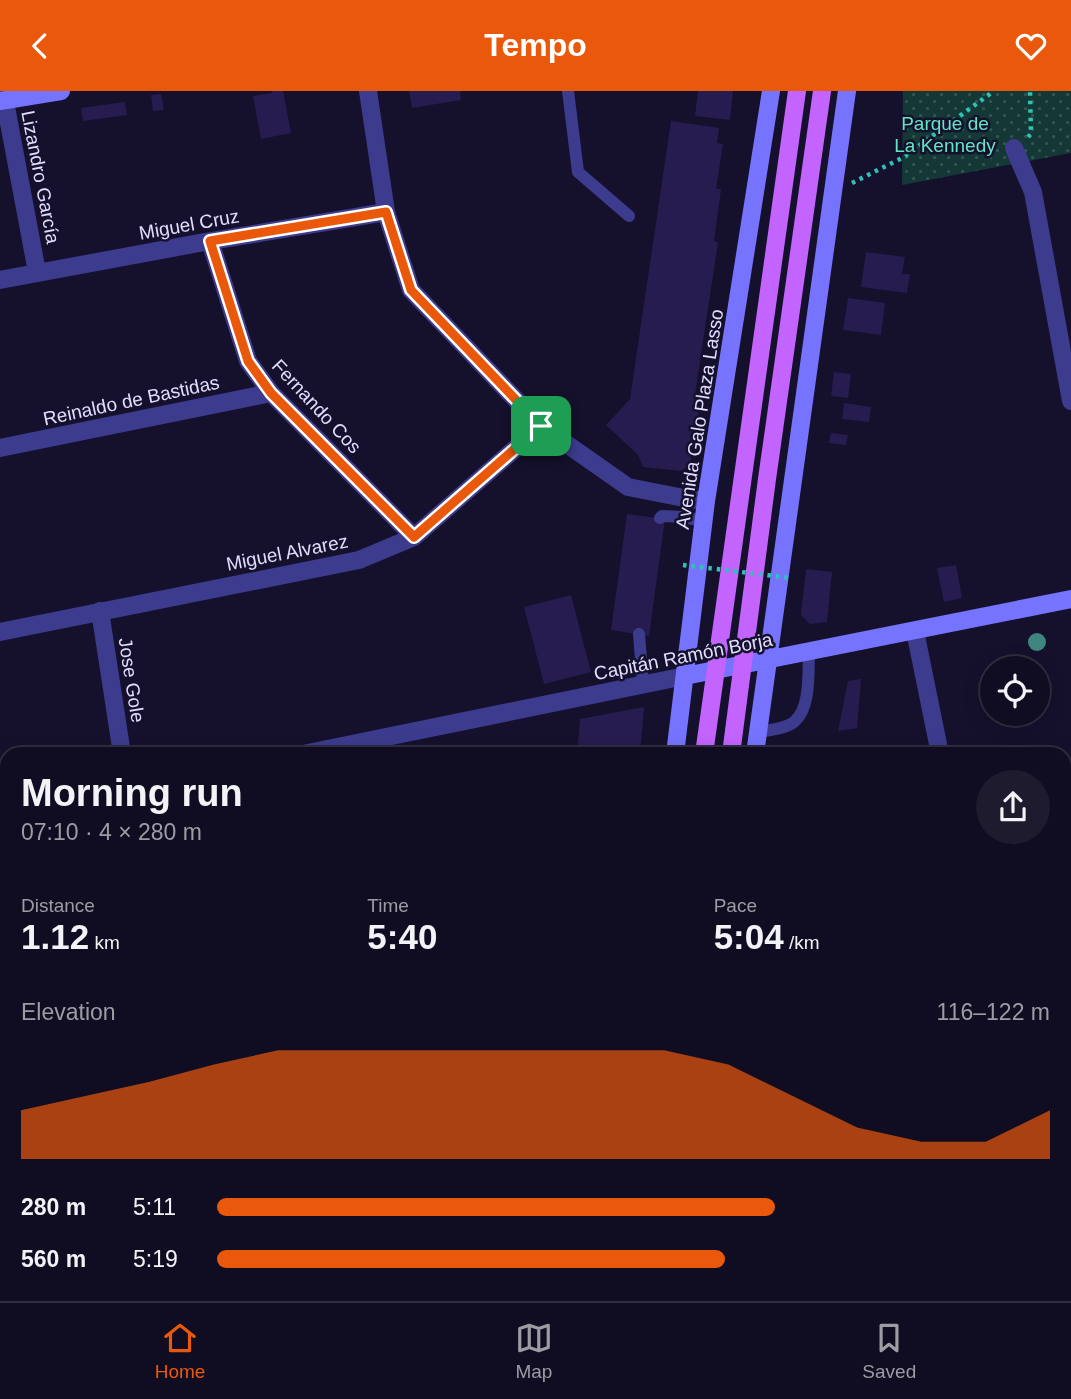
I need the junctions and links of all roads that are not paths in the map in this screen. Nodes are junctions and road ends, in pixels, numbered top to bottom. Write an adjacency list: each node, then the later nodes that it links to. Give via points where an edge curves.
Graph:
1 (61, 91): 8 (main road)
2 (368, 91): 10 (street)
3 (568, 91): 11 (lane, via 578,172)
4 (771, 91): 19 (main road, Avenida Galo Plaza Lasso)
5 (797, 91): 31 (main road)
6 (822, 91): 30 (main road)
7 (847, 91): 29 (main road)
8 (3, 98): 13 (street, Lizandro García)
9 (1014, 148): 16 (street, via 1033,193)
10 (386, 212): 12 (street, Miguel Cruz); 17 (street, via 411,290)
11 (629, 216)
12 (210, 241): 13 (street, Miguel Cruz); 15 (street, Fernando Cos, via 248,361)
13 (37, 272): 14 (street, Miguel Cruz)
14 (0, 279)
15 (271, 393): 18 (street, Reinaldo de Bastidas); 22 (street, Fernando Cos)
16 (1071, 401)
17 (541, 426): 19 (street, via 628,487); 22 (street, Miguel Alvarez)
18 (0, 448)
19 (706, 501): 21 (main road, Avenida Galo Plaza Lasso)
20 (660, 518): 21 (lane)
21 (704, 521): 32 (main road, Avenida Galo Plaza Lasso)
22 (414, 537): 24 (street, Miguel Alvarez, via 359,560)
23 (1071, 599): 25 (main road, Capitán Ramón Borja)
24 (100, 611): 26 (street, Miguel Alvarez); 35 (street, Jose Gole)
25 (915, 631): 28 (main road, Capitán Ramón Borja); 41 (street)
26 (0, 632)
27 (639, 634): 33 (lane)
28 (809, 652): 29 (main road, Capitán Ramón Borja); 34 (lane, via 808,690 795,721)
29 (767, 660): 30 (main road, Capitán Ramón Borja); 34 (main road)
30 (743, 665): 31 (main road, Capitán Ramón Borja); 39 (main road)
31 (716, 670): 32 (main road, Capitán Ramón Borja); 38 (main road)
32 (685, 676): 33 (street, Capitán Ramón Borja); 37 (main road, Avenida Galo Plaza Lasso)
33 (643, 685): 36 (street, Capitán Ramón Borja)
34 (758, 732): 40 (main road)
35 (121, 747)
36 (337, 747)
37 (676, 747)
38 (705, 747)
39 (732, 747)
40 (756, 747)
41 (939, 747)

